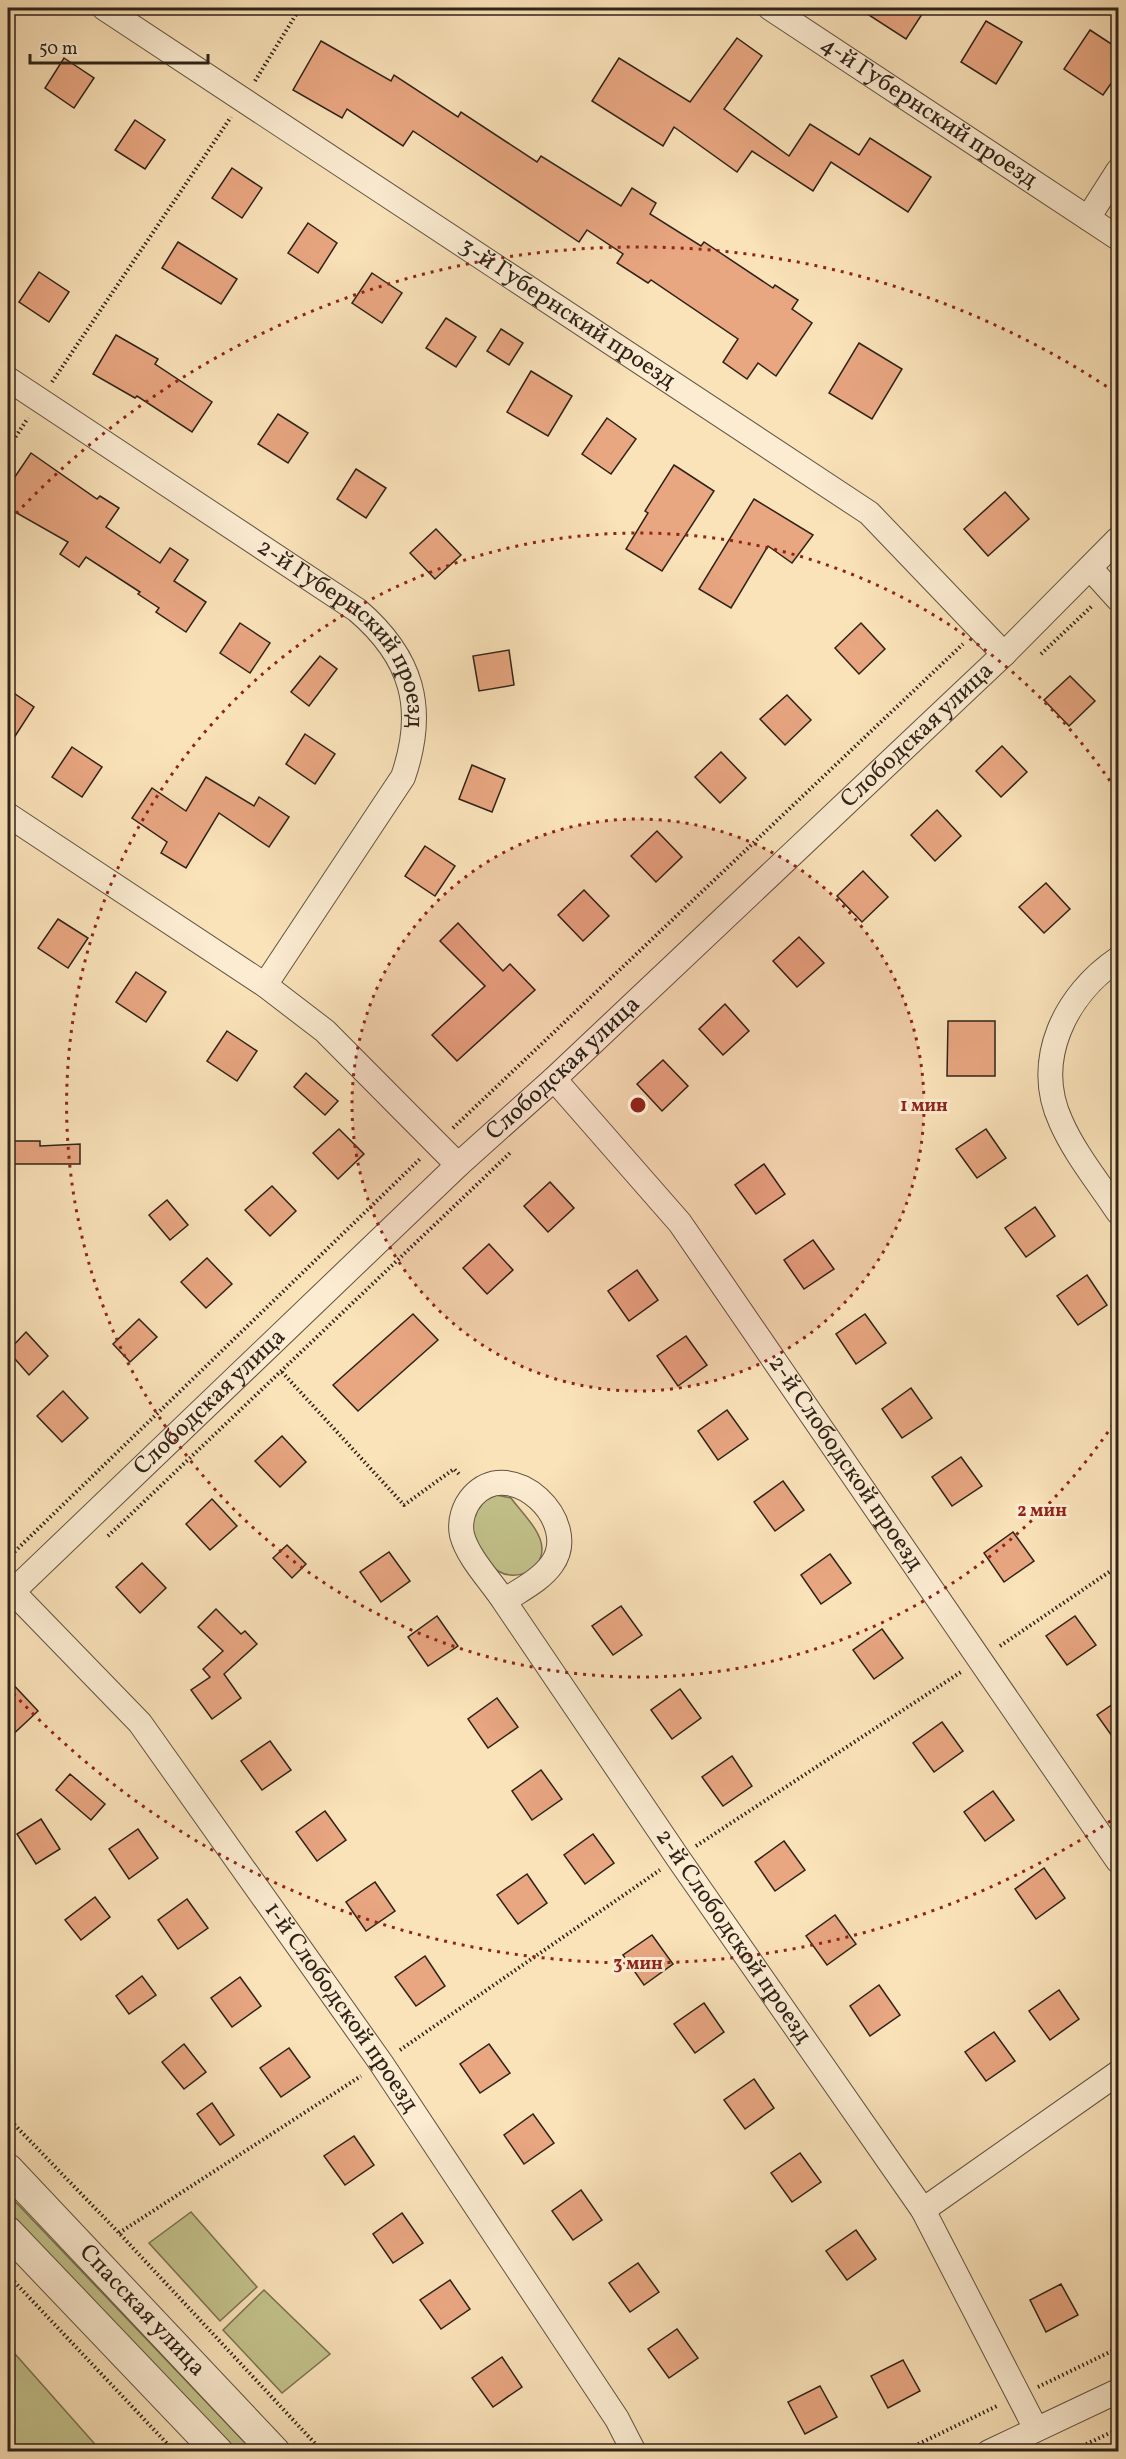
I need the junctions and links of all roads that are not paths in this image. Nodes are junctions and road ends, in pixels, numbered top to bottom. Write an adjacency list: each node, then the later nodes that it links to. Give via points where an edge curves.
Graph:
1 (104, 8): 10 (street, 3-й Губернский проезд, via 869,513)
2 (770, 8): 4 (street, 4-й Губернский проезд)
3 (1119, 171): 4 (street)
4 (1088, 218): 5 (street, 4-й Губернский проезд)
5 (1119, 238)
6 (8, 380): 13 (street, 2-й Губернский проезд, via 357,610 378,628 406,673 415,725 412,752 403,777)
7 (1119, 539): 8 (street, Слободская улица)
8 (1090, 568): 9 (street); 10 (street, Слободская улица)
9 (1119, 599)
10 (1004, 654): 14 (street, Слободская улица)
11 (8, 815): 13 (street)
12 (1119, 958): 16 (street, via 1078,993 1061,1022 1052,1054 1051,1088 1060,1121)
13 (265, 985): 15 (street, via 326,1031)
14 (554, 1079): 15 (street, Слободская улица); 19 (street, 2-й Слободской проезд, via 680,1223)
15 (458, 1165): 17 (street, Слободская улица)
16 (1119, 1212)
17 (10, 1594): 28 (street, 1-й Слободской проезд, via 140,1723 381,2063 617,2419)
18 (504, 1601): 18 (street, 2-й Слободской проезд, via 542,1575 553,1563 559,1547 558,1530 538,1499 526,1488 510,1482 478,1490 467,1502 462,1518 462,1535 469,1550); 22 (street, 2-й Слободской проезд)
19 (1119, 1861)
20 (1119, 2073): 22 (street)
21 (8, 2169): 27 (street, Спасская улица)
22 (923, 2210): 25 (street, 2-й Слободской проезд)
23 (8, 2232): 26 (street, Спасская улица)
24 (1119, 2391): 25 (street)
25 (1036, 2428): 29 (street)
26 (218, 2451)
27 (275, 2451)
28 (634, 2451)
29 (989, 2451)

